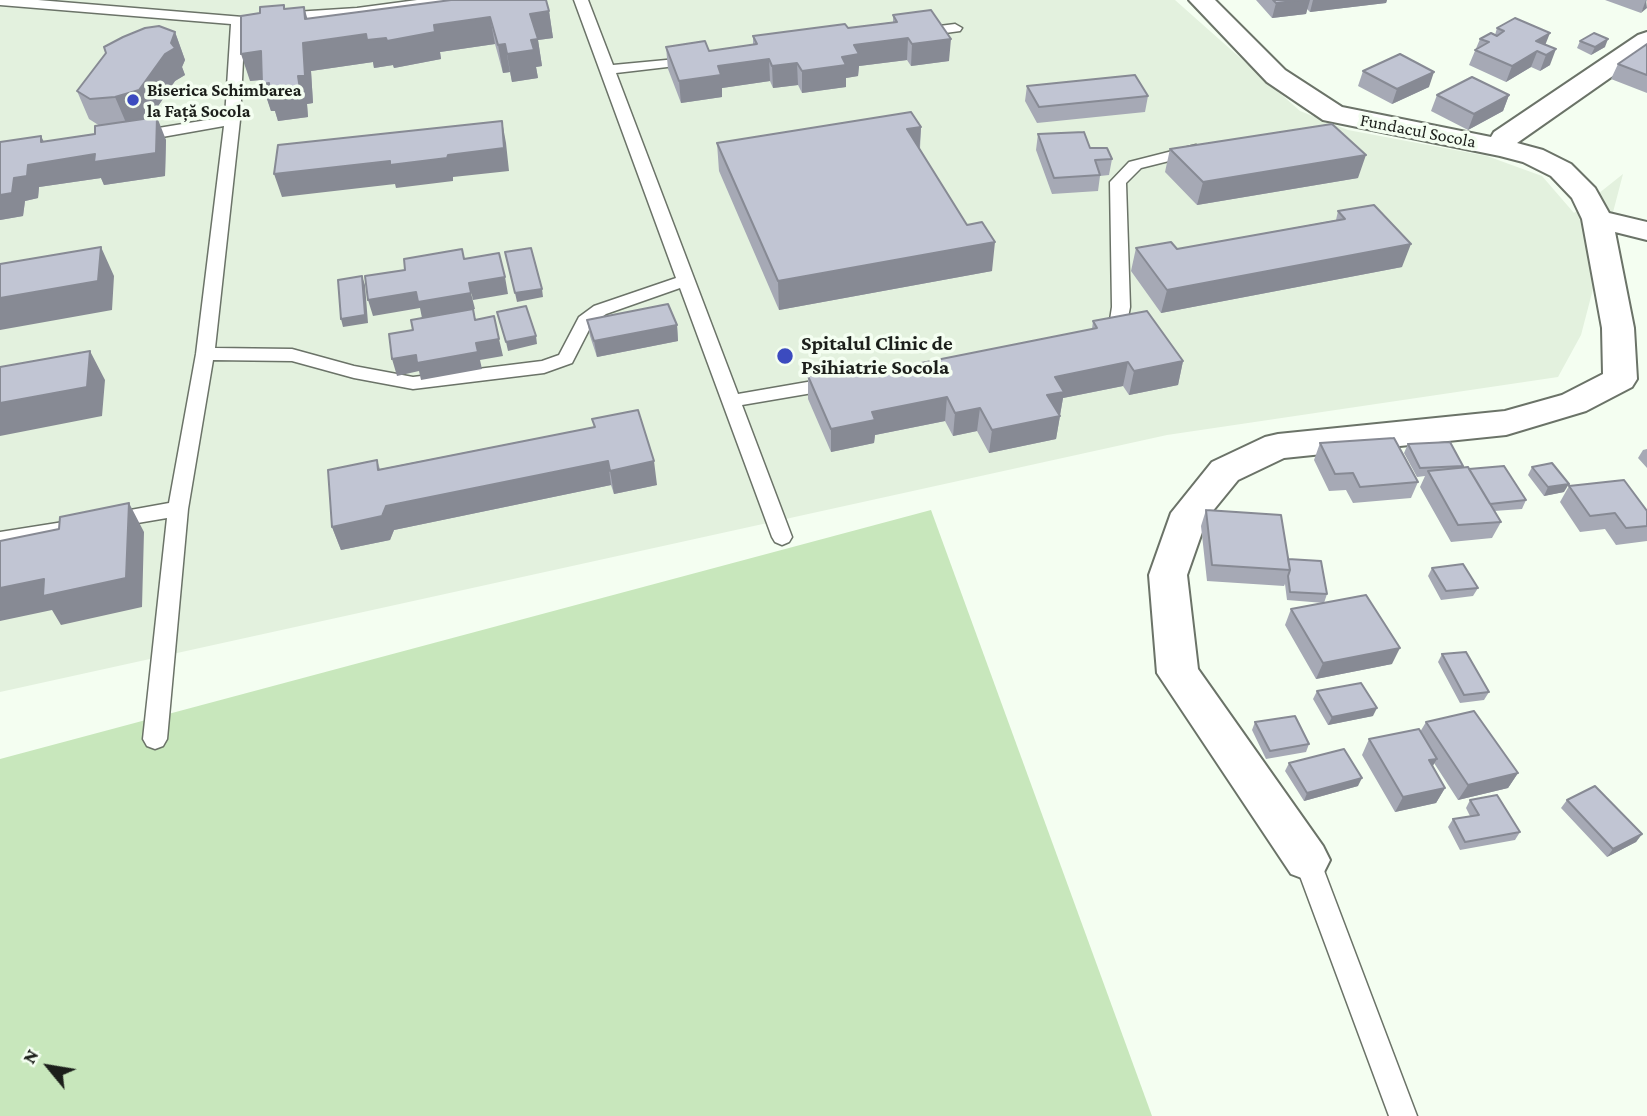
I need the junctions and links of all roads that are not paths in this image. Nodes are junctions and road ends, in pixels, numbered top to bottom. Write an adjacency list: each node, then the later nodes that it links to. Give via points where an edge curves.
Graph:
1 (581, 0): 10 (lane)
2 (1200, 0): 14 (street, Fundacul Socola, via 1276,76 1333,114)
3 (0, 1): 5 (lane)
4 (454, 3): 5 (lane, via 358,17)
5 (251, 19): 11 (lane)
6 (955, 28): 7 (lane)
7 (899, 35)
8 (1647, 40): 14 (street, via 1504,138)
9 (705, 58): 10 (lane)
10 (608, 70): 17 (lane)
11 (233, 120): 12 (lane); 19 (lane)
12 (123, 138)
13 (1214, 146): 18 (lane, via 1135,165 1118,183 1118,323 1097,337)
14 (1502, 148): 15 (street, Fundacul Socola, via 1561,170 1585,194)
15 (1597, 219): 16 (street); 26 (street, Fundacul Socola, via 1618,328 1620,379 1574,403 1506,423 1278,446 1225,471 1190,513 1168,575 1178,673)
16 (1647, 231)
17 (686, 280): 19 (lane, via 600,310 585,321 566,359 544,368 413,383 292,355); 21 (lane)
18 (1084, 339)
19 (205, 354): 22 (lane)
20 (853, 380): 21 (lane)
21 (731, 401): 23 (lane)
22 (178, 509): 24 (lane); 25 (lane)
23 (782, 537)
24 (0, 540)
25 (156, 739)
26 (1307, 860): 27 (lane)
27 (1403, 1116)

